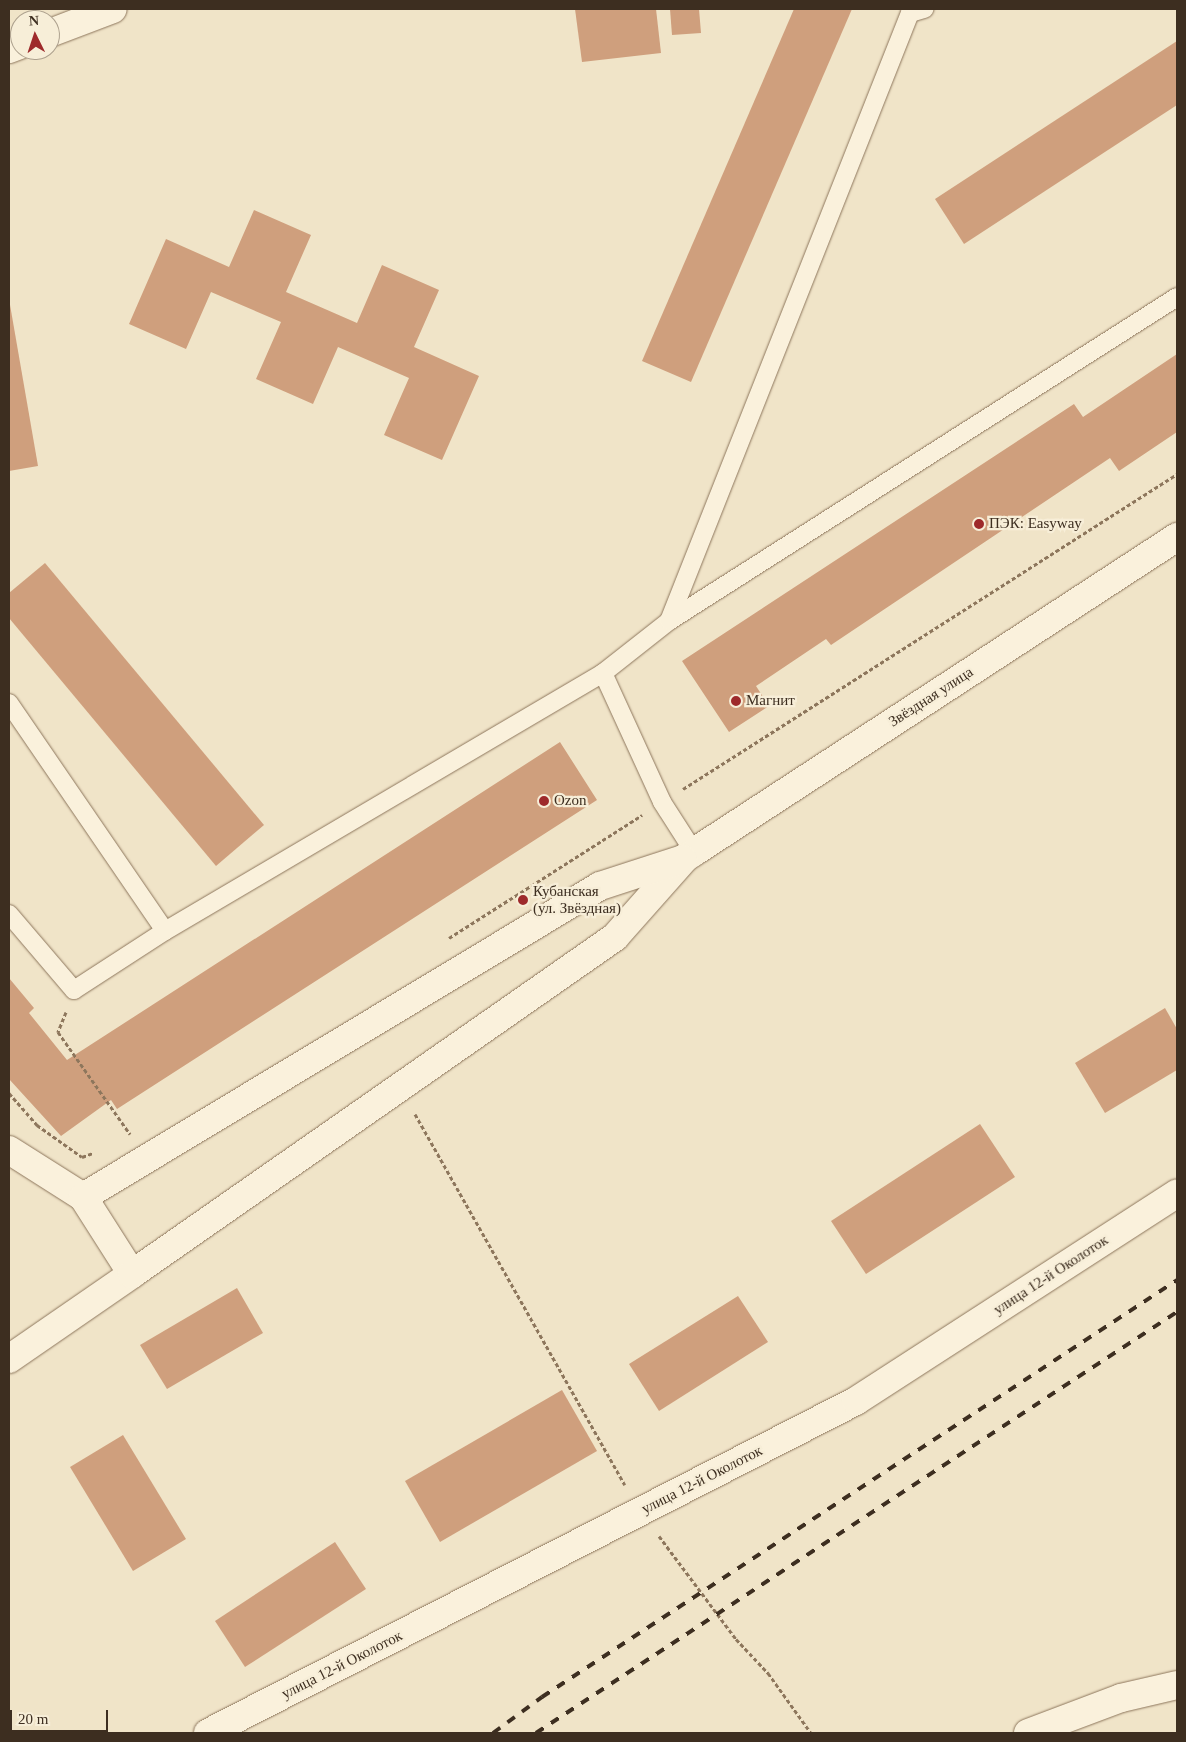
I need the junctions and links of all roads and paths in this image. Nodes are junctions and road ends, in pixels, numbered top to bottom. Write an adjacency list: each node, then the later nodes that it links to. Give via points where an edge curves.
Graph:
1 (114, 9): 3 (main road)
2 (924, 9): 7 (lane, via 910,13)
3 (60, 29)
4 (1177, 297): 7 (lane)
5 (1177, 474): 10 (path)
6 (1177, 537): 11 (main road, Звёздная улица)
7 (669, 621): 8 (lane)
8 (603, 673): 10 (lane); 13 (lane)
9 (9, 703): 13 (lane)
10 (662, 802): 11 (lane); 14 (path)
11 (689, 855): 16 (main road, via 615,937); 22 (main road, via 600,886)
12 (9, 914): 15 (lane)
13 (165, 931): 15 (lane)
14 (444, 941)
15 (74, 990): 18 (path, via 58,1032)
16 (400, 1087): 23 (main road); 25 (path)
17 (9, 1093): 20 (path, via 38,1125 82,1156)
18 (134, 1139)
19 (9, 1150): 22 (main road)
20 (99, 1151)
21 (1177, 1193): 25 (main road, улица 12-й Околоток, via 856,1401)
22 (83, 1197): 23 (main road)
23 (132, 1274): 24 (main road)
24 (9, 1359)
25 (640, 1511): 27 (main road, улица 12-й Околоток); 28 (path, via 736,1639 768,1673)
26 (1177, 1685): 29 (main road, via 1121,1698)
27 (208, 1733)
28 (811, 1733)
29 (1028, 1733)

